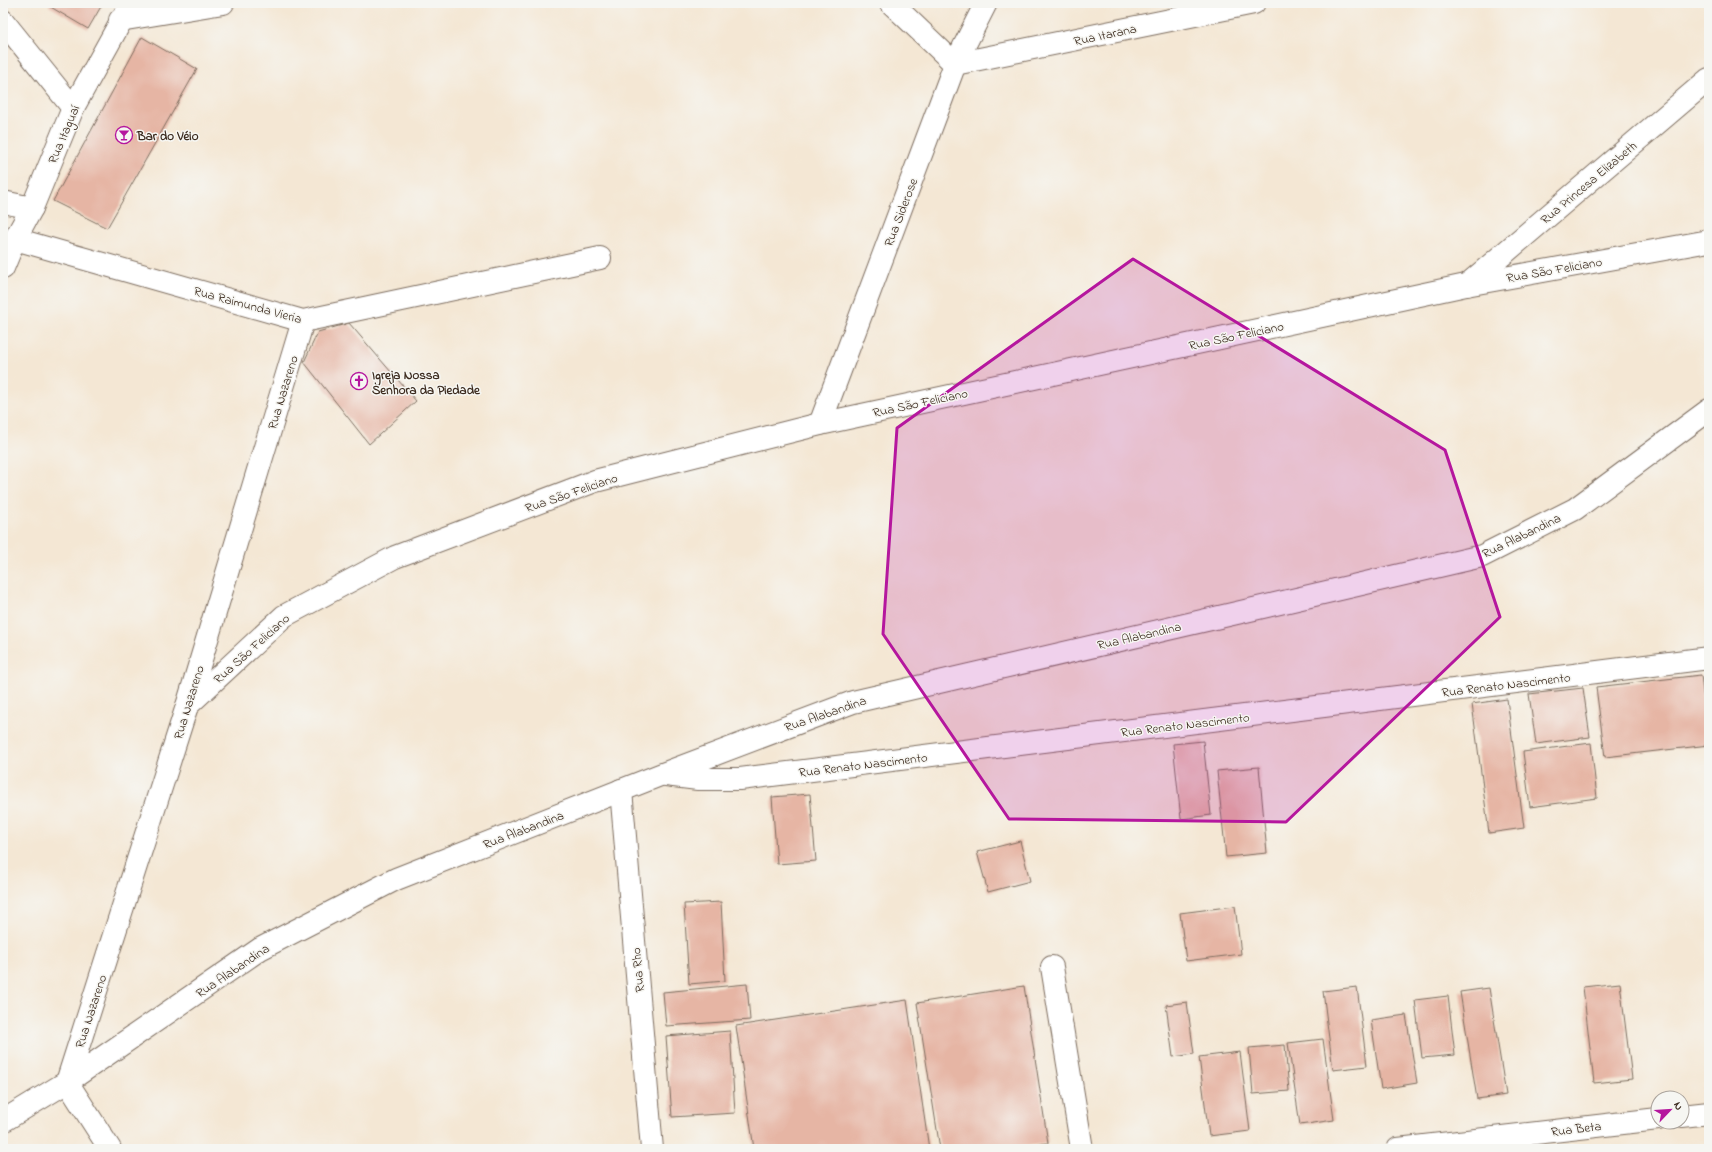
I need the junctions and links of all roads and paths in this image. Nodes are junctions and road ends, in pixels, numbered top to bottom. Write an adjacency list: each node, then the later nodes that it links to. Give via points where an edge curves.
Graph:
1 (223, 3): 5 (street)
2 (891, 3): 7 (street)
3 (986, 3): 7 (street, Rua Siderose)
4 (1254, 3): 7 (street, Rua Itarana)
5 (126, 12): 9 (street, Rua Itaguaí)
6 (3, 21): 9 (street)
7 (955, 64): 19 (street, Rua Siderose)
8 (1709, 79): 16 (street, Rua Princesa Elizabeth)
9 (73, 108): 11 (street, Rua Itaguaí)
10 (3, 202): 11 (street)
11 (32, 208): 12 (street, Rua Itaguaí)
12 (15, 239): 15 (street, Rua Itaguaí); 17 (street, Rua Raimunda Vieria)
13 (1709, 241): 16 (street, Rua São Feliciano)
14 (600, 258): 17 (street, Rua Raimunda Vieria)
15 (3, 268)
16 (1466, 286): 19 (street, Rua São Feliciano)
17 (303, 321): 21 (street, Rua Nazareno)
18 (1709, 410): 22 (street, Rua Alabandina, via 1575,509 1482,556 852,702)
19 (820, 424): 21 (street, Rua São Feliciano, via 595,481 395,557 284,616)
20 (1709, 658): 22 (street, Rua Renato Nascimento, via 740,779 698,779)
21 (187, 706): 25 (street, Rua Nazareno)
22 (660, 775): 23 (street, Rua Alabandina)
23 (622, 790): 25 (street, Rua Alabandina, via 396,879 260,949); 31 (street, Rua Rho)
24 (1052, 967): 32 (street)
25 (67, 1082): 29 (street, Rua Alabandina); 30 (street)
26 (1709, 1113): 27 (street)
27 (1690, 1115)
28 (1650, 1120): 33 (street, Rua Beta)
29 (3, 1121)
30 (110, 1149)
31 (652, 1149)
32 (1082, 1149)
33 (1398, 1149)

